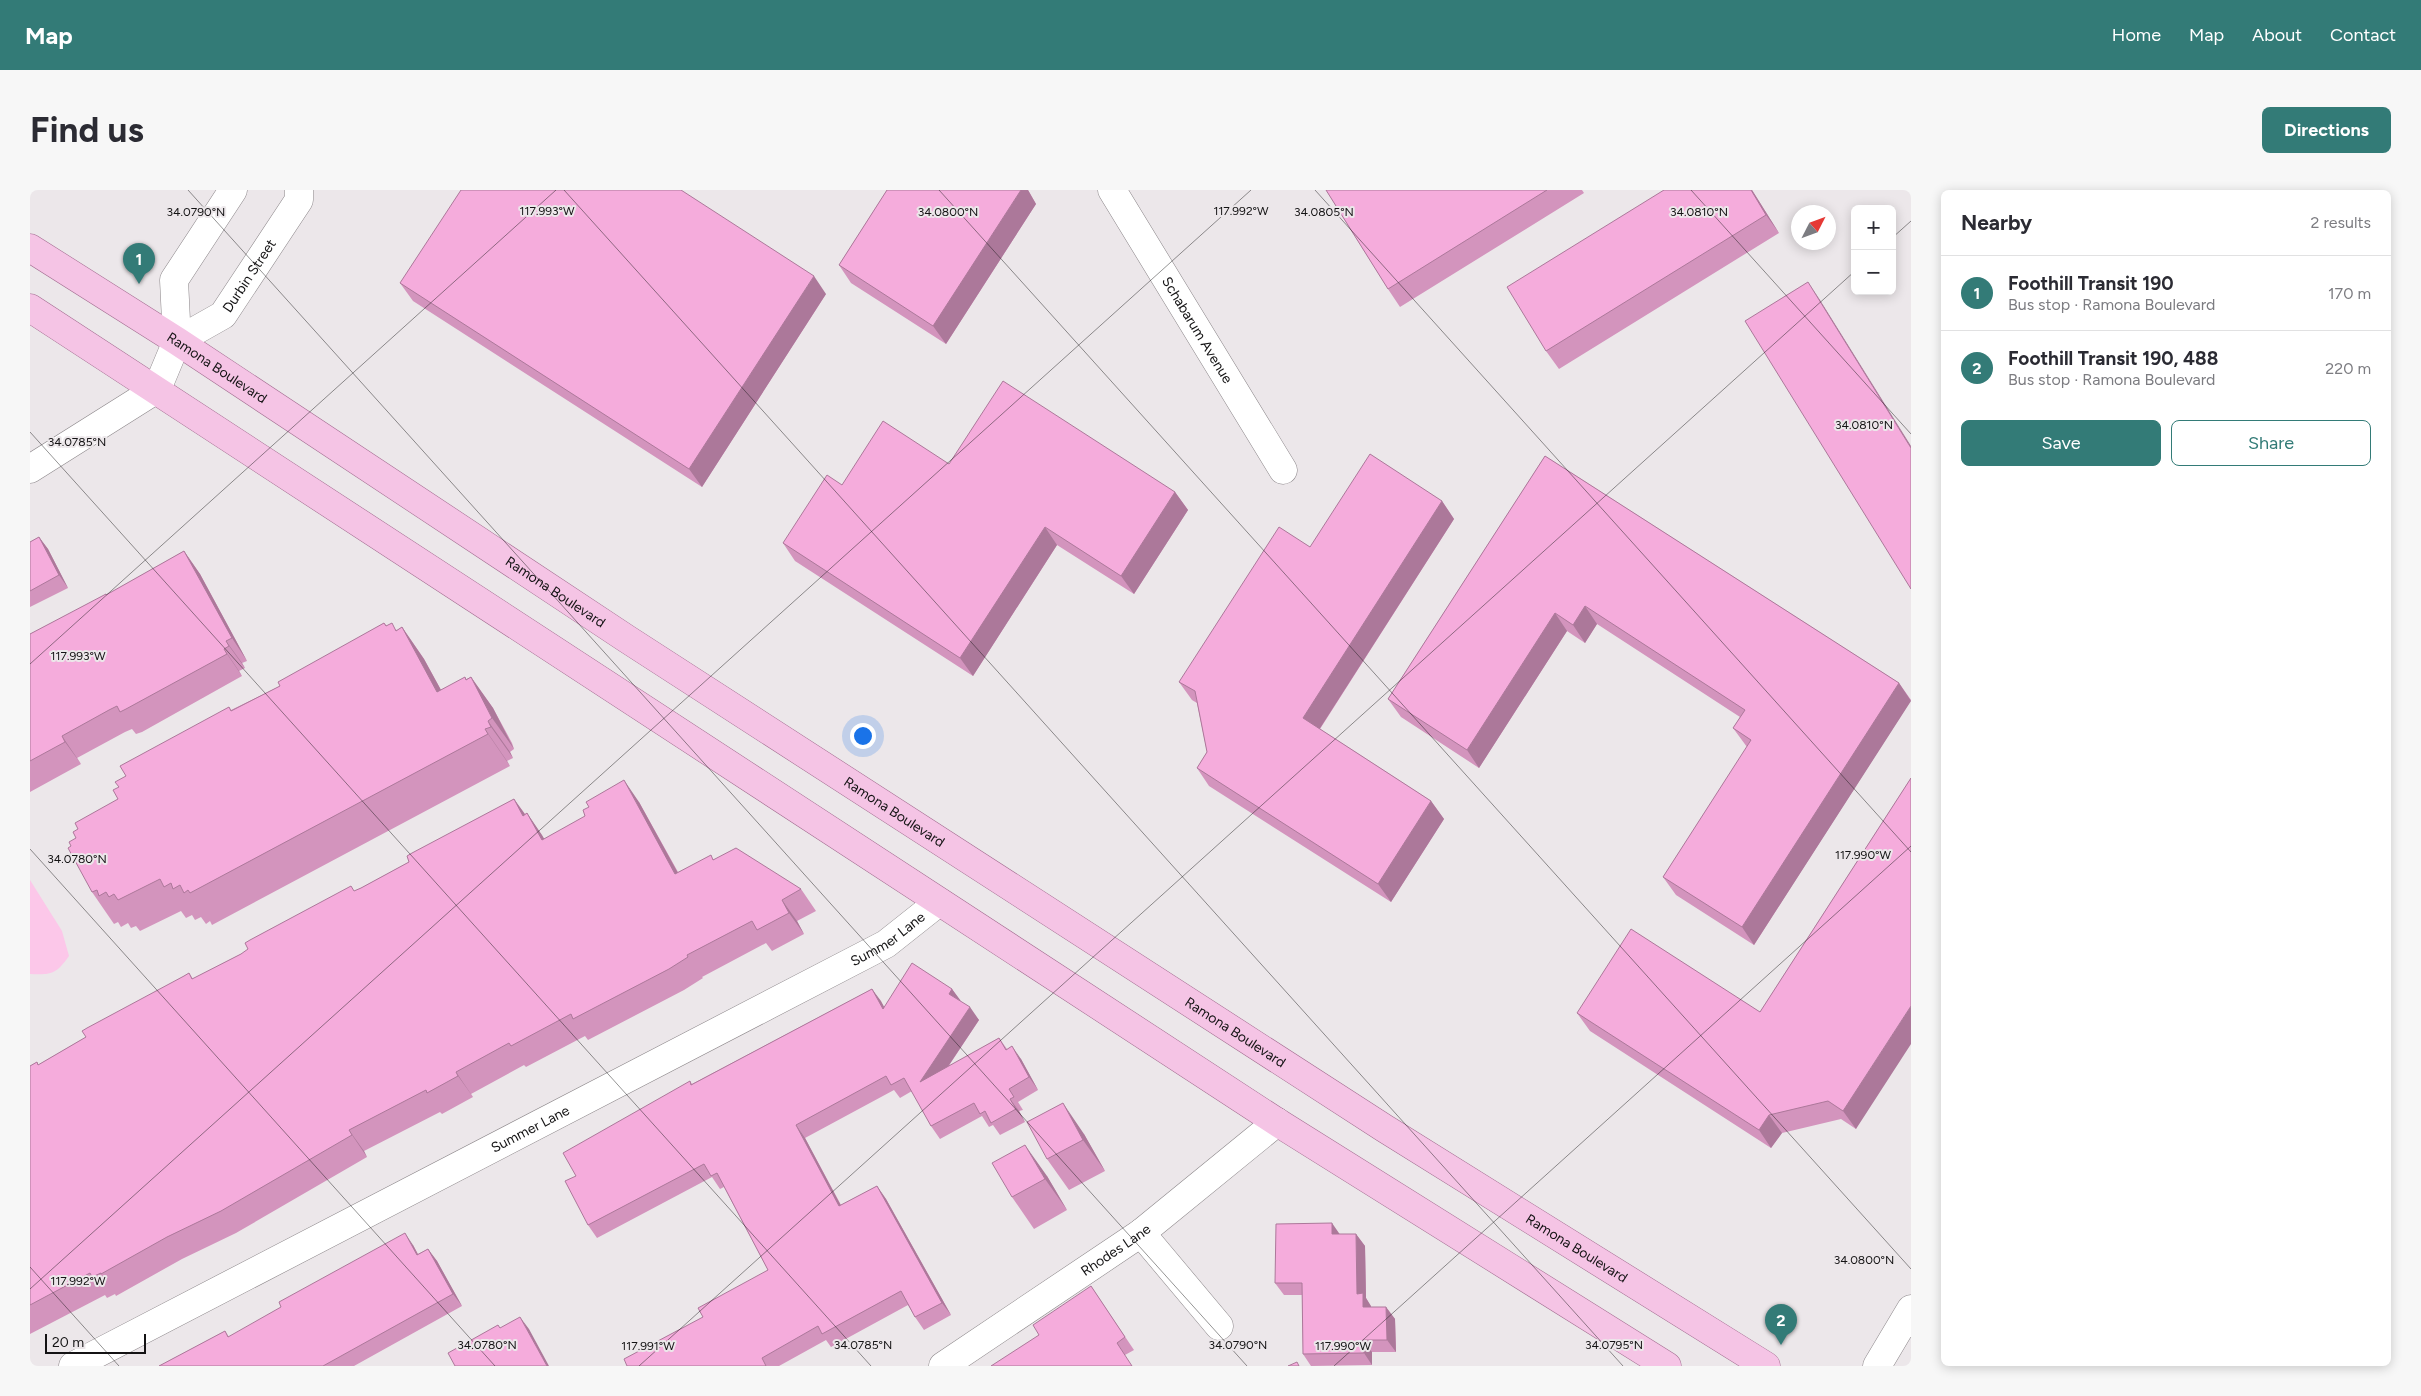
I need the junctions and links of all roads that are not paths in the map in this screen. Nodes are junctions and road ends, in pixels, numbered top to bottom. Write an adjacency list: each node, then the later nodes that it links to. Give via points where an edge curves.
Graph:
1 (233, 190): 6 (street, via 174,280)
2 (299, 190): 6 (street, Durbin Street, via 299,200 223,314)
3 (1112, 190): 9 (street, Schabarum Avenue)
4 (30, 248): 6 (main road, Ramona Boulevard)
5 (30, 308): 7 (main road)
6 (177, 341): 7 (street); 18 (main road, Ramona Boulevard, via 619,634 1384,1128)
7 (157, 389): 8 (street); 10 (main road)
8 (30, 469)
9 (1283, 470)
10 (939, 902): 11 (main road); 15 (street, Summer Lane, via 886,944)
11 (1278, 1122): 12 (street, Rhodes Lane); 17 (main road)
12 (1141, 1232): 14 (street); 16 (street, Rhodes Lane)
13 (1911, 1309): 19 (street)
14 (1219, 1326)
15 (73, 1366)
16 (943, 1366)
17 (1666, 1366)
18 (1766, 1366)
19 (1877, 1366)

